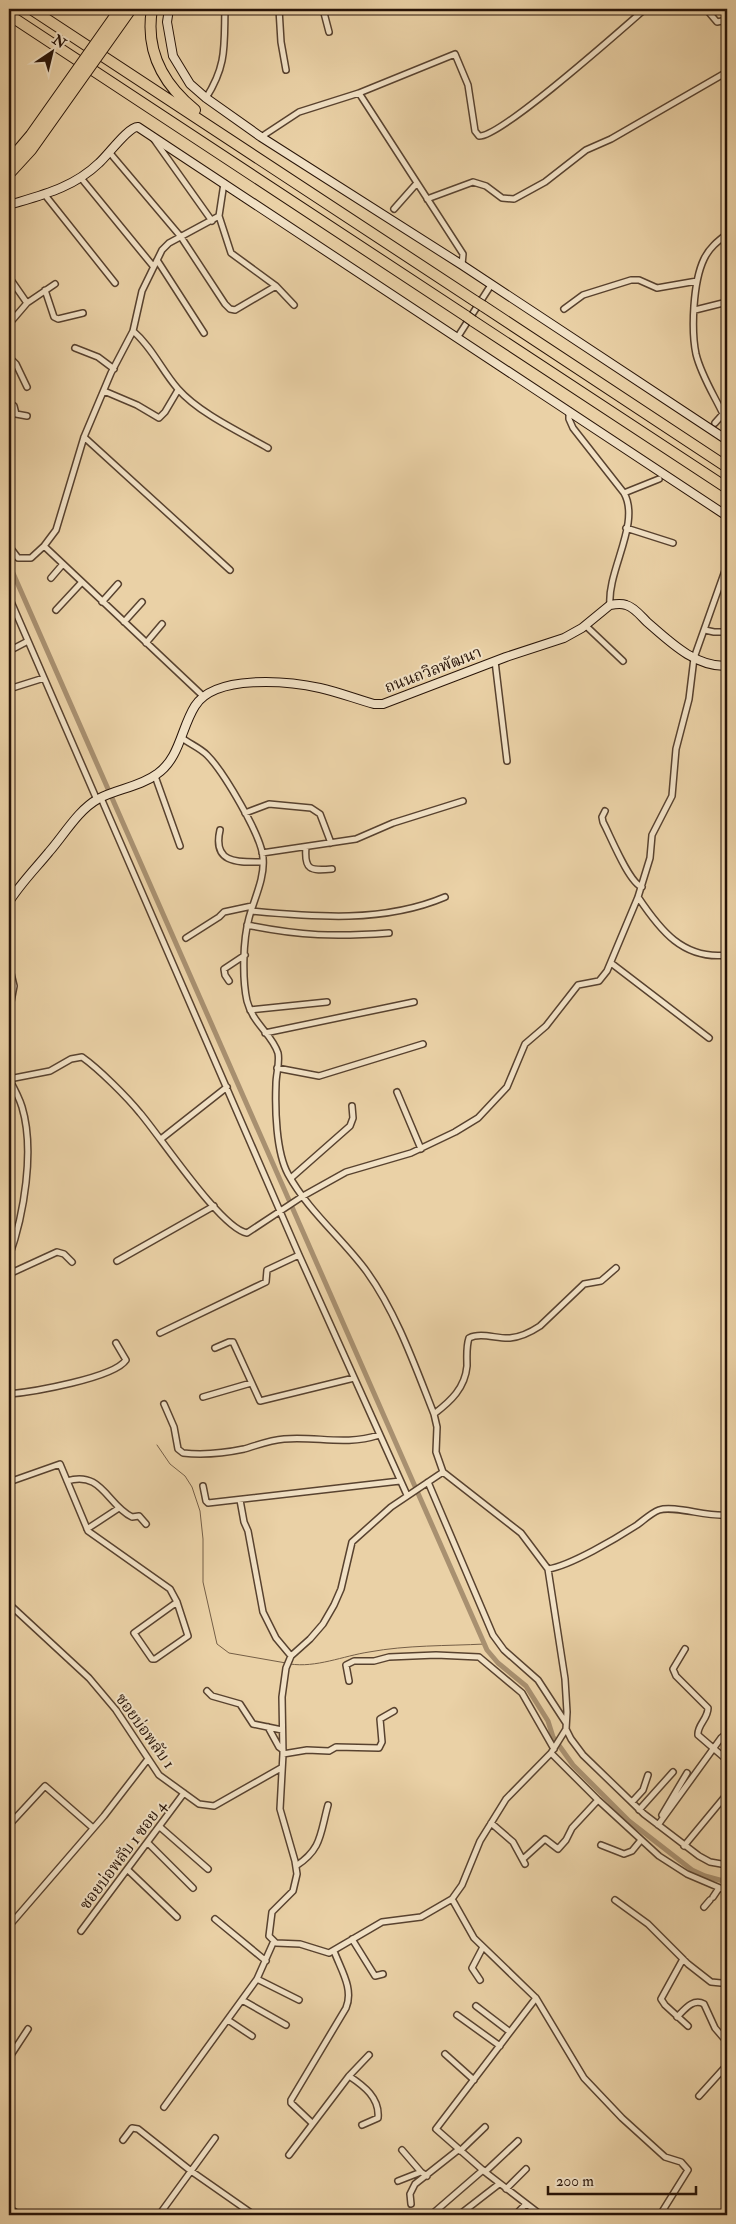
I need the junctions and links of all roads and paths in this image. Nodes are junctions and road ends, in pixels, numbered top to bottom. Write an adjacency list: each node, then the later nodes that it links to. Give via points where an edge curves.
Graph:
1 (31, 9): 22 (highway)
2 (120, 9): 24 (highway, bridge)
3 (131, 9): 25 (highway, bridge, via 31,150)
4 (152, 9): 22 (highway, via 151,43 165,79 190,106)
5 (169, 9): 19 (main road, via 167,22 173,56 190,84)
6 (225, 9): 19 (street, via 221,71)
7 (279, 9): 16 (street)
8 (323, 9): 14 (street)
9 (645, 9): 18 (street, via 550,90 485,136 479,136 475,131 468,85 455,54)
10 (706, 9): 12 (street, via 717,22)
11 (9, 15): 15 (highway)
12 (727, 20)
13 (9, 22): 15 (highway)
14 (329, 32)
15 (58, 48): 73 (highway)
16 (286, 70)
17 (727, 72): 30 (street, via 586,150 546,182 514,199 502,198 486,186 473,182)
18 (359, 92): 21 (street, via 299,112); 27 (street)
19 (206, 98): 21 (main road)
20 (148, 132): 23 (main road, via 135,126); 28 (main road); 34 (street)
21 (261, 137): 38 (main road)
22 (248, 151): 71 (highway)
23 (110, 153): 26 (main road); 36 (street)
24 (9, 161)
25 (9, 174)
26 (81, 178): 29 (main road); 39 (street)
27 (417, 182): 30 (street); 32 (street)
28 (224, 183): 33 (street); 56 (main road)
29 (45, 195): 31 (main road); 42 (street)
30 (427, 199): 38 (street, via 463,254)
31 (9, 205)
32 (394, 208)
33 (219, 216): 34 (street); 45 (street, via 231,253)
34 (212, 221): 36 (street)
35 (727, 234): 41 (street, via 704,257)
36 (181, 237): 37 (street, via 165,245); 45 (street, via 230,309 240,308)
37 (157, 260): 39 (street); 55 (street)
38 (462, 265): 44 (main road)
39 (153, 266): 54 (street, via 142,291)
40 (9, 276): 48 (street)
41 (697, 280): 50 (street, via 657,288 639,280 628,281 583,295); 51 (street)
42 (114, 283)
43 (55, 284): 46 (street)
44 (491, 285): 56 (street); 69 (main road)
45 (276, 286): 49 (street)
46 (45, 290): 48 (street); 52 (street, via 54,317 58,319)
47 (727, 302): 51 (street)
48 (27, 303): 53 (street)
49 (294, 305)
50 (564, 309)
51 (695, 310): 66 (street, via 696,352)
52 (83, 313)
53 (9, 324)
54 (133, 332): 59 (street); 61 (street, via 144,341)
55 (204, 333)
56 (457, 338): 64 (main road)
57 (75, 348): 59 (street, via 98,357)
58 (9, 357): 60 (street)
59 (114, 369): 62 (street)
60 (27, 387)
61 (178, 390): 62 (street, via 159,418); 70 (street, via 215,418)
62 (104, 391): 68 (street)
63 (9, 402): 65 (street, via 16,414)
64 (569, 411): 74 (street, via 573,428); 75 (main road)
65 (27, 416)
66 (725, 416): 67 (street)
67 (716, 423)
68 (84, 437): 79 (street, via 56,530); 82 (street)
69 (727, 440)
70 (268, 448)
71 (727, 467)
72 (658, 479): 74 (street)
73 (727, 488)
74 (624, 493): 76 (street, via 629,502)
75 (727, 516)
76 (626, 528): 77 (street); 89 (street, via 610,587)
77 (673, 543)
78 (9, 546): 79 (street, via 23,560 32,558)
79 (44, 546): 80 (street)
80 (63, 564): 83 (street); 84 (street)
81 (727, 565): 94 (street)
82 (230, 570)
83 (51, 578)
84 (82, 582): 87 (street); 90 (street)
85 (118, 584): 87 (street)
86 (9, 597): 96 (street)
87 (102, 602): 91 (street)
88 (142, 602): 91 (street)
89 (610, 605): 93 (main road, ถนนถวิลพัฒนา); 99 (main road, via 629,606)
90 (56, 610)
91 (124, 622): 97 (street)
92 (162, 624): 97 (street)
93 (585, 626): 100 (main road, ถนนถวิลพัฒนา, via 564,638); 101 (street)
94 (705, 630): 95 (street); 99 (street)
95 (727, 632)
96 (28, 641): 98 (street); 103 (street)
97 (146, 643): 105 (street)
98 (9, 650)
99 (694, 658): 102 (main road, via 706,664); 120 (street, via 689,699 676,749 672,796 652,835)
100 (494, 661): 105 (main road, ถนนถวิลพัฒนา, via 383,704 319,688 264,683 226,685); 107 (street)
101 (623, 661)
102 (727, 666)
103 (44, 678): 104 (street); 109 (street)
104 (9, 689)
105 (203, 696): 106 (main road, via 190,716)
106 (182, 738): 108 (main road, via 171,760); 112 (street, via 207,755)
107 (507, 761)
108 (155, 776): 109 (main road); 115 (street)
109 (101, 798): 123 (main road, via 85,809); 142 (street)
110 (463, 801): 114 (street, via 356,839)
111 (604, 811): 120 (street, via 602,819 622,860 635,883)
112 (245, 813): 114 (street, via 268,804 311,808 320,814); 117 (street)
113 (220, 830): 118 (street, via 219,842 224,857 230,861)
114 (331, 843): 116 (street)
115 (180, 846)
116 (306, 847): 117 (street); 119 (street, via 307,866)
117 (262, 853): 118 (street)
118 (263, 862): 124 (street)
119 (332, 869)
120 (642, 886): 122 (street)
121 (445, 897): 124 (street, via 367,915 328,917)
122 (638, 897): 129 (street, via 660,928 677,943 698,953); 130 (street)
123 (9, 902)
124 (252, 909): 125 (street); 127 (street, via 224,912)
125 (247, 926): 126 (street, via 315,936); 128 (street)
126 (389, 933)
127 (186, 938)
128 (245, 955): 132 (street, via 224,969); 135 (street, via 246,996)
129 (727, 955)
130 (611, 963): 138 (street); 146 (street, via 599,980 574,988 546,1026 524,1044 507,1087 478,1118)
131 (9, 965): 136 (street, via 14,986)
132 (229, 981)
133 (327, 1002): 135 (street)
134 (414, 1002): 137 (street)
135 (250, 1010): 137 (street)
136 (9, 1012)
137 (265, 1033): 140 (street, via 278,1055)
138 (710, 1038)
139 (423, 1044): 140 (street, via 320,1076)
140 (277, 1068): 147 (street, via 275,1094 279,1139 284,1164)
141 (9, 1079): 145 (street, via 50,1071 71,1059 82,1057 138,1110); 152 (street, via 23,1108 27,1150 22,1207)
142 (227, 1087): 145 (street); 150 (street)
143 (397, 1092): 146 (street)
144 (352, 1106): 147 (street, via 350,1126)
145 (161, 1139): 149 (street)
146 (421, 1149): 148 (street, via 346,1172)
147 (291, 1178): 148 (street)
148 (303, 1196): 150 (street); 165 (street, via 357,1259 380,1292)
149 (214, 1206): 150 (street, via 230,1224 247,1233); 153 (street)
150 (280, 1211): 151 (street)
151 (299, 1254): 157 (street, via 267,1270 266,1282); 160 (street)
152 (9, 1257)
153 (116, 1261)
154 (72, 1262): 156 (street, via 57,1252)
155 (616, 1268): 165 (street, via 601,1281 584,1284 532,1331 509,1338 469,1338 462,1386 454,1398)
156 (9, 1274)
157 (160, 1333)
158 (116, 1343): 162 (street, via 126,1360 119,1367 72,1383)
159 (215, 1348): 161 (street, via 233,1342)
160 (354, 1378): 161 (street, via 263,1401 258,1399); 166 (street)
161 (251, 1383): 163 (street)
162 (9, 1394)
163 (203, 1397)
164 (164, 1404): 166 (street, via 178,1449 183,1452 226,1452 285,1439 335,1442)
165 (434, 1414): 167 (street, via 436,1452)
166 (379, 1435): 169 (street)
167 (443, 1472): 171 (street); 179 (street, via 521,1533)
168 (67, 1481): 170 (street, via 58,1463); 175 (street, via 76,1478 94,1482); 178 (street)
169 (400, 1481): 173 (street); 174 (street)
170 (9, 1482)
171 (426, 1483): 173 (street); 188 (street, via 493,1635 504,1650 538,1680)
172 (203, 1486): 174 (street, via 206,1502)
173 (410, 1494): 183 (street, via 372,1522 352,1542 334,1605 317,1632)
174 (240, 1500): 183 (street, via 263,1612)
175 (119, 1508): 177 (street, via 132,1517 139,1516); 178 (street)
176 (727, 1515): 179 (street, via 704,1515 666,1508 657,1510 568,1563)
177 (146, 1524)
178 (87, 1529): 180 (street, via 170,1589)
179 (548, 1569): 188 (street, via 565,1678)
180 (177, 1602): 180 (street, via 134,1633 152,1659 188,1636)
181 (9, 1604): 194 (street, ซอยบ่อพลับ 1, via 89,1678 116,1710)
182 (685, 1649): 192 (street, via 673,1669 676,1676 707,1704 707,1717 698,1729 698,1735)
183 (290, 1658): 189 (street, via 282,1697)
184 (348, 1680): 191 (street, via 346,1665 354,1661 392,1656 479,1657 518,1689)
185 (207, 1691): 187 (street, via 212,1696 238,1702 252,1722)
186 (394, 1711): 193 (street, via 380,1719 382,1742 379,1748 336,1747 331,1750)
187 (268, 1727): 189 (street); 193 (street)
188 (565, 1729): 191 (street); 203 (street, via 583,1755)
189 (282, 1730): 193 (street)
190 (727, 1734): 192 (street)
191 (554, 1749): 202 (street); 206 (street, via 506,1799)
192 (713, 1749): 195 (street); 207 (street)
193 (283, 1752): 196 (street)
194 (148, 1758): 200 (street, ซอยบ่อพลับ 1, via 159,1775); 210 (street)
195 (727, 1760)
196 (281, 1768): 200 (street, ซอยบ่อพลับ 1, via 214,1806 198,1804); 216 (street, via 280,1814)
197 (673, 1772): 205 (street)
198 (688, 1772): 207 (street)
199 (648, 1776): 203 (street, via 643,1790)
200 (184, 1793): 209 (street, ซอยบ่อพลับ 1 ซอย 4)
201 (727, 1794): 214 (street)
202 (598, 1800): 206 (street, via 558,1849 545,1839 524,1862 513,1842); 211 (street)
203 (632, 1802): 205 (street)
204 (328, 1805): 216 (street, via 317,1846)
205 (640, 1810): 207 (street)
206 (491, 1823): 222 (street, via 462,1885)
207 (660, 1823): 214 (street)
208 (9, 1825): 210 (street, via 45,1786)
209 (160, 1827): 212 (street, ซอยบ่อพลับ 1 ซอย 4); 217 (street)
210 (93, 1828): 227 (street)
211 (641, 1840): 213 (street, via 628,1854 620,1854); 220 (street, via 666,1861)
212 (148, 1843): 218 (street, ซอยบ่อพลับ 1 ซอย 4); 219 (street)
213 (601, 1845)
214 (684, 1846): 215 (street, via 710,1862)
215 (727, 1865)
216 (296, 1866): 230 (street, via 293,1891 272,1912 269,1936)
217 (208, 1869)
218 (128, 1870): 225 (street); 228 (street, ซอยบ่อพลับ 1 ซอย 4)
219 (193, 1888)
220 (719, 1888): 221 (street); 224 (street)
221 (727, 1891)
222 (452, 1899): 229 (street, via 421,1917 387,1920); 231 (street, via 470,1932)
223 (614, 1900): 233 (street, via 648,1924)
224 (704, 1907)
225 (177, 1916)
226 (215, 1919): 234 (street)
227 (9, 1926)
228 (81, 1931)
229 (352, 1939): 232 (street); 235 (street, via 375,1976)
230 (273, 1942): 232 (street, via 300,1944 327,1953); 234 (street)
231 (483, 1947): 237 (street, via 472,1968); 239 (street)
232 (334, 1951): 261 (street, via 350,1990 350,1998 291,2100)
233 (683, 1959): 238 (street, via 711,1982); 244 (street, via 661,1999)
234 (266, 1961): 236 (street)
235 (383, 1974)
236 (257, 1979): 240 (street); 241 (street)
237 (480, 1980)
238 (727, 1981)
239 (536, 1998): 249 (street); 288 (street, via 584,2078 665,2157 687,2168)
240 (242, 2000): 245 (street); 246 (street)
241 (299, 2000)
242 (476, 2006): 249 (street)
243 (457, 2015): 252 (street)
244 (677, 2017): 247 (street); 251 (street, via 694,2002 701,2002)
245 (228, 2020): 250 (street); 260 (street)
246 (286, 2025)
247 (688, 2026)
248 (28, 2029): 255 (street)
249 (510, 2032): 252 (street)
250 (252, 2036)
251 (727, 2042)
252 (500, 2046): 258 (street)
253 (445, 2054): 258 (street)
254 (369, 2055): 257 (street)
255 (9, 2058)
256 (727, 2065): 259 (street)
257 (349, 2076): 261 (street); 262 (street, via 368,2089 378,2112 378,2118)
258 (474, 2080): 268 (street, via 436,2129)
259 (699, 2096)
260 (164, 2106)
261 (312, 2123): 269 (street)
262 (362, 2126)
263 (484, 2127): 268 (street)
264 (215, 2138): 271 (street)
265 (123, 2140): 271 (street, via 132,2128 138,2129)
266 (518, 2142): 272 (street)
267 (402, 2150): 273 (street)
268 (459, 2151): 272 (street); 274 (street)
269 (289, 2155)
270 (526, 2170): 277 (street)
271 (191, 2171): 282 (street); 283 (street)
272 (484, 2171): 276 (street); 284 (street)
273 (421, 2172): 274 (street); 275 (street)
274 (427, 2176): 278 (street, via 412,2188)
275 (398, 2181)
276 (500, 2184): 277 (street); 285 (street)
277 (506, 2189): 279 (street)
278 (411, 2204)
279 (526, 2204): 286 (street); 287 (street)
280 (9, 2208): 281 (street)
281 (20, 2215)
282 (160, 2215)
283 (254, 2215)
284 (431, 2215)
285 (460, 2215)
286 (515, 2215)
287 (540, 2215)
288 (660, 2215)

